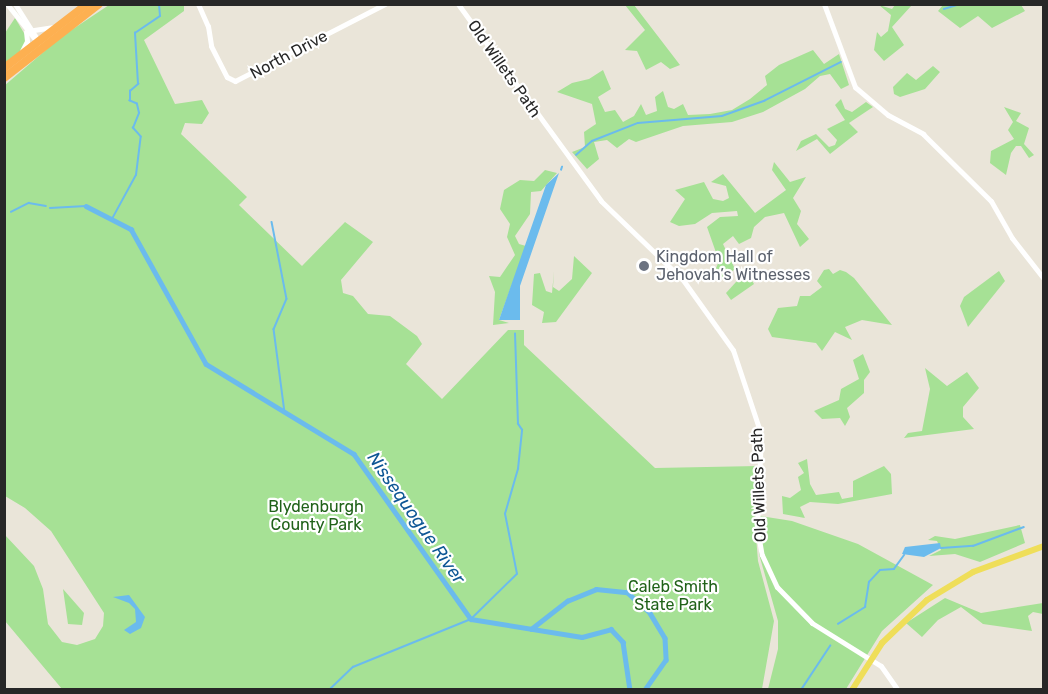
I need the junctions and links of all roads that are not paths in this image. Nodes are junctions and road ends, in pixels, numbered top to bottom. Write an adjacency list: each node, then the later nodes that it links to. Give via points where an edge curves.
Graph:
1 (8, 4): 9 (main road)
2 (15, 4): 9 (main road)
3 (87, 4): 10 (highway)
4 (99, 4): 11 (highway)
5 (385, 4): 8 (main road, North Drive, via 235,81 227,77 211,46)
6 (458, 4): 17 (main road, Old Willets Path, via 602,201 683,280 729,344 761,434 757,528 771,575 801,615)
7 (824, 4): 15 (main road, via 855,87 888,115 923,134 991,201 1012,238)
8 (199, 7)
9 (27, 26): 10 (main road, via 39,32); 11 (main road); 12 (main road, via 27,41)
10 (55, 27): 11 (highway)
11 (38, 43): 12 (highway); 14 (highway)
12 (21, 54): 13 (highway)
13 (4, 68)
14 (4, 78)
15 (1044, 279)
16 (1044, 546): 17 (main road, via 978,570 945,588 899,623)
17 (869, 658): 18 (main road); 19 (main road, Old Willets Path, via 888,672)
18 (852, 690)
19 (898, 690)

